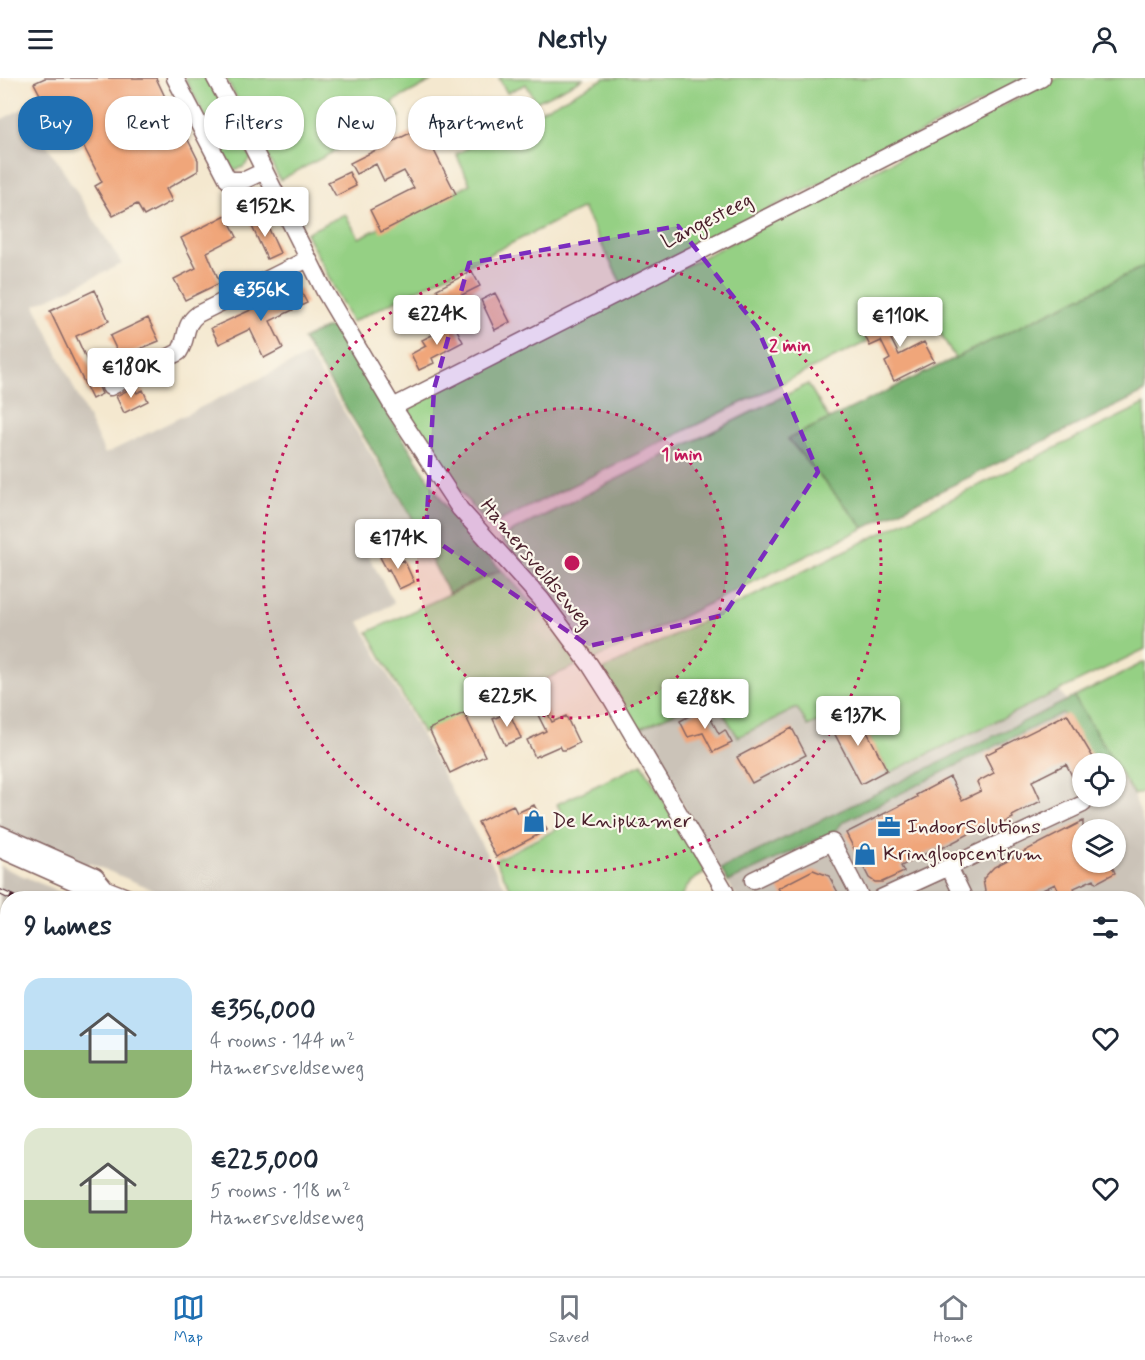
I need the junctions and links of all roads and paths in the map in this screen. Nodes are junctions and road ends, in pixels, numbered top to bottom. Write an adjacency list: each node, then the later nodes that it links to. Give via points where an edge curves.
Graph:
1 (175, 78): 4 (street, via 228,180 245,180)
2 (215, 78): 4 (street, Hamersveldseweg)
3 (1042, 78): 7 (street, Langesteeg)
4 (264, 171): 5 (street, Hamersveldseweg)
5 (308, 258): 6 (street, via 198,314 188,323 179,352); 7 (street, Hamersveldseweg)
6 (110, 387)
7 (393, 407): 15 (street, Hamersveldseweg, via 460,509 541,599 590,665)
8 (1077, 807): 11 (street)
9 (0, 834): 13 (street, via 95,876)
10 (0, 849): 13 (street, via 88,888)
11 (949, 867): 17 (street); 18 (street)
12 (753, 880): 16 (street, via 832,842)
13 (106, 889): 14 (street)
14 (111, 891)
15 (725, 891)
16 (857, 891)
17 (896, 891)
18 (961, 891)

